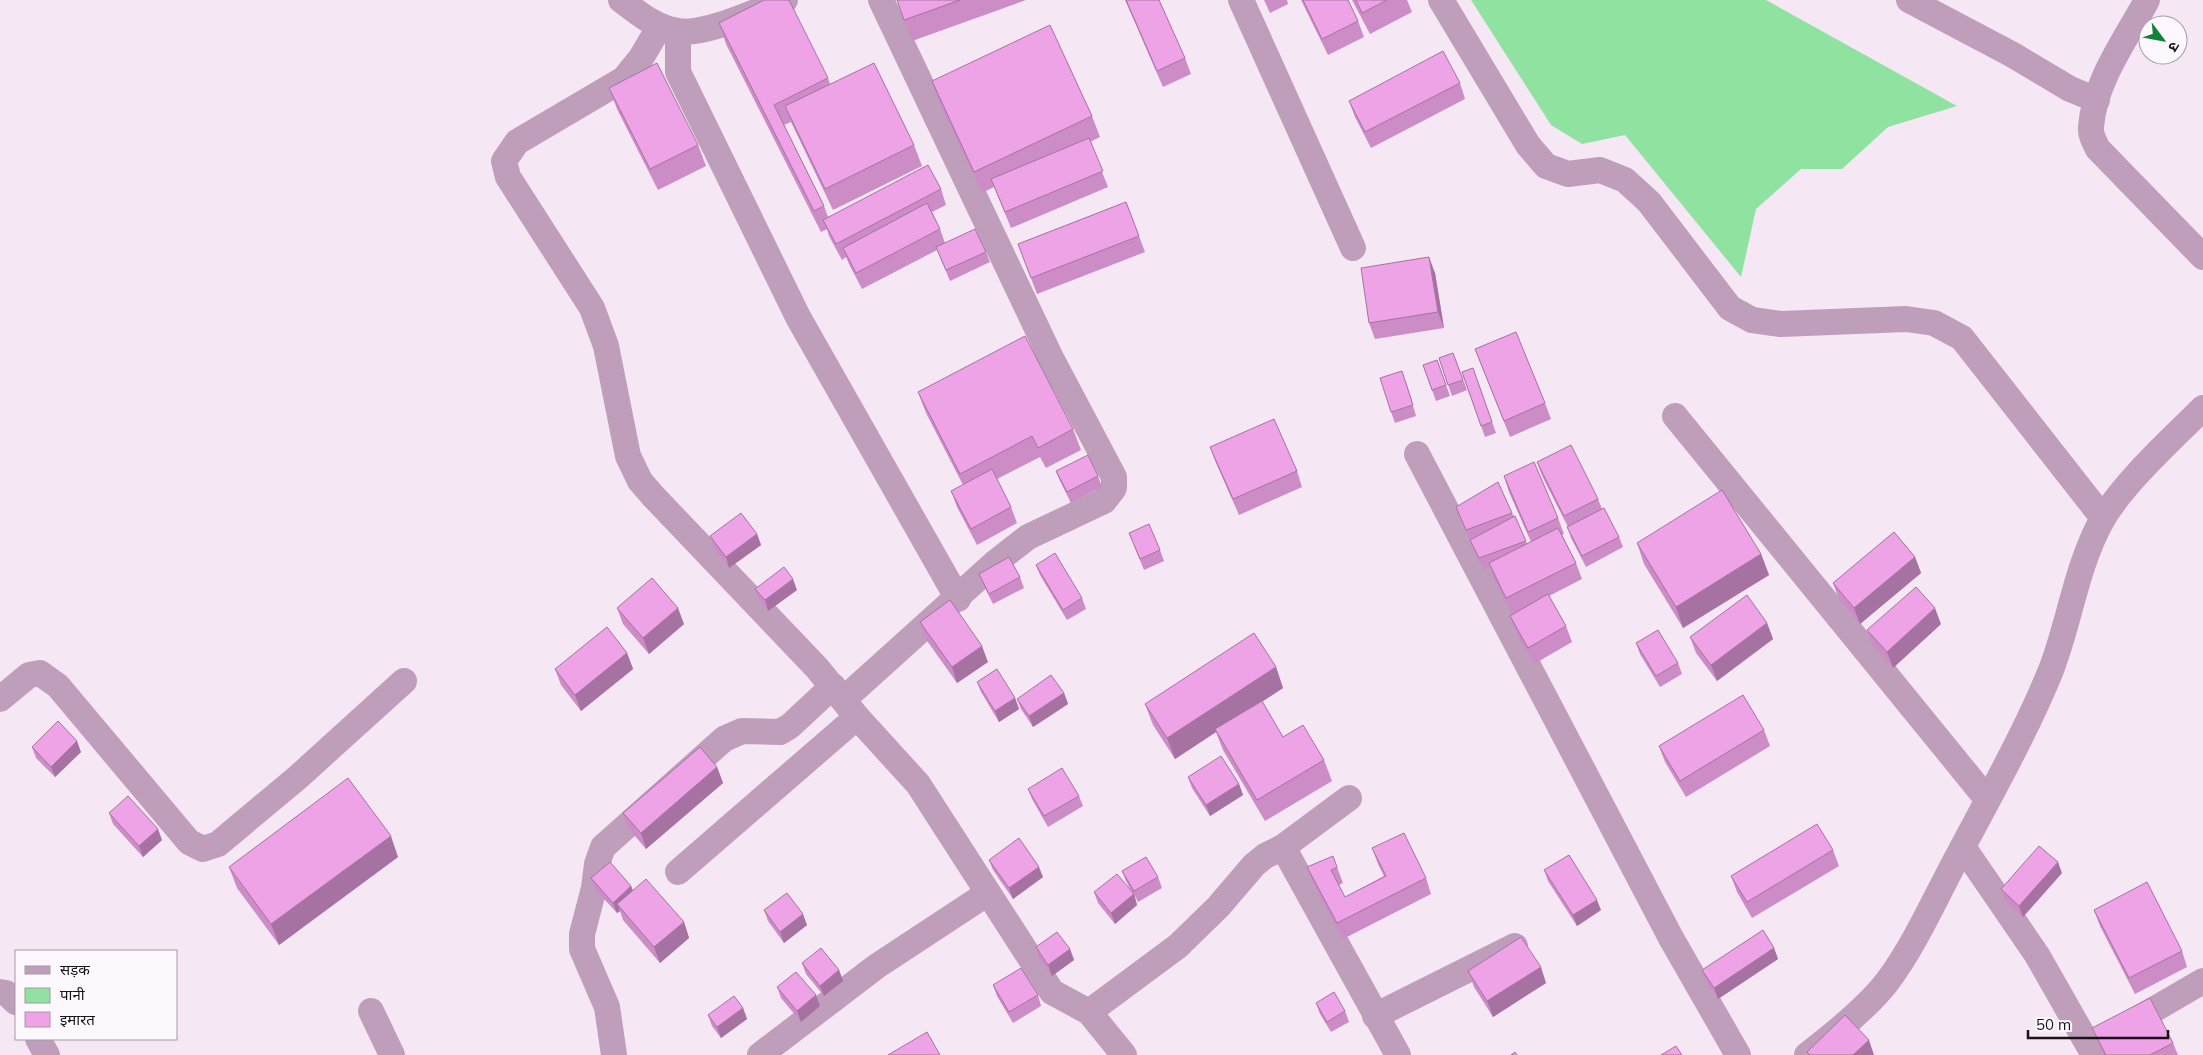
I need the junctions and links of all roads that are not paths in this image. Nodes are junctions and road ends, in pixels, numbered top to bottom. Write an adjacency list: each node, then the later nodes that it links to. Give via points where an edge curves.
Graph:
1 (620, 0): 8 (street)
2 (785, 0): 8 (street, via 699,31)
3 (880, 0): 16 (street, via 1051,358 1114,477 1114,488 1104,500 1028,537 996,562)
4 (1241, 0): 10 (street)
5 (1441, 0): 15 (street, via 1528,145 1546,166 1568,174 1600,170 1625,180 1649,202 1730,308 1752,320 1781,324 1906,319 1934,323 1962,338)
6 (1909, 0): 9 (street, via 2013,55 2070,90)
7 (2147, 0): 9 (street)
8 (669, 29): 16 (street, via 678,72 798,317); 19 (street, via 624,79 517,142 504,161 508,178 592,308 606,346 628,456 640,481)
9 (2096, 100): 11 (street, via 2090,129 2098,149)
10 (1353, 248)
11 (2203, 257)
12 (2203, 408): 15 (street, via 2122,491)
13 (1676, 416): 21 (street)
14 (1417, 454): 41 (street, via 1671,938)
15 (2103, 518): 21 (street, via 2086,554 2051,669 2009,764)
16 (958, 599): 19 (street)
17 (404, 681): 18 (street, via 256,814 218,844 204,848 189,842 58,686 40,673 29,675)
18 (0, 699)
19 (845, 700): 24 (street); 25 (street, via 918,784); 37 (street, via 780,732 742,731 724,739 603,847 582,934 582,949 607,1008)
20 (1349, 798): 22 (street)
21 (1988, 799): 23 (street)
22 (1283, 847): 31 (street, via 1254,865 1178,946); 32 (street)
23 (1963, 847): 34 (street, via 2037,954); 42 (street, via 1886,983 1838,1031)
24 (678, 872)
25 (988, 893): 31 (street, via 1052,992); 38 (street, via 877,966)
26 (1522, 942): 32 (street)
27 (2203, 981): 34 (street)
28 (0, 992): 29 (street)
29 (15, 1001)
30 (371, 1011): 36 (street)
31 (1090, 1012): 39 (street)
32 (1375, 1016): 40 (street)
33 (39, 1040): 35 (street)
34 (2086, 1052)
35 (47, 1055)
36 (392, 1055)
37 (614, 1055)
38 (760, 1055)
39 (1124, 1055)
40 (1398, 1055)
41 (1738, 1055)
42 (1807, 1055)

